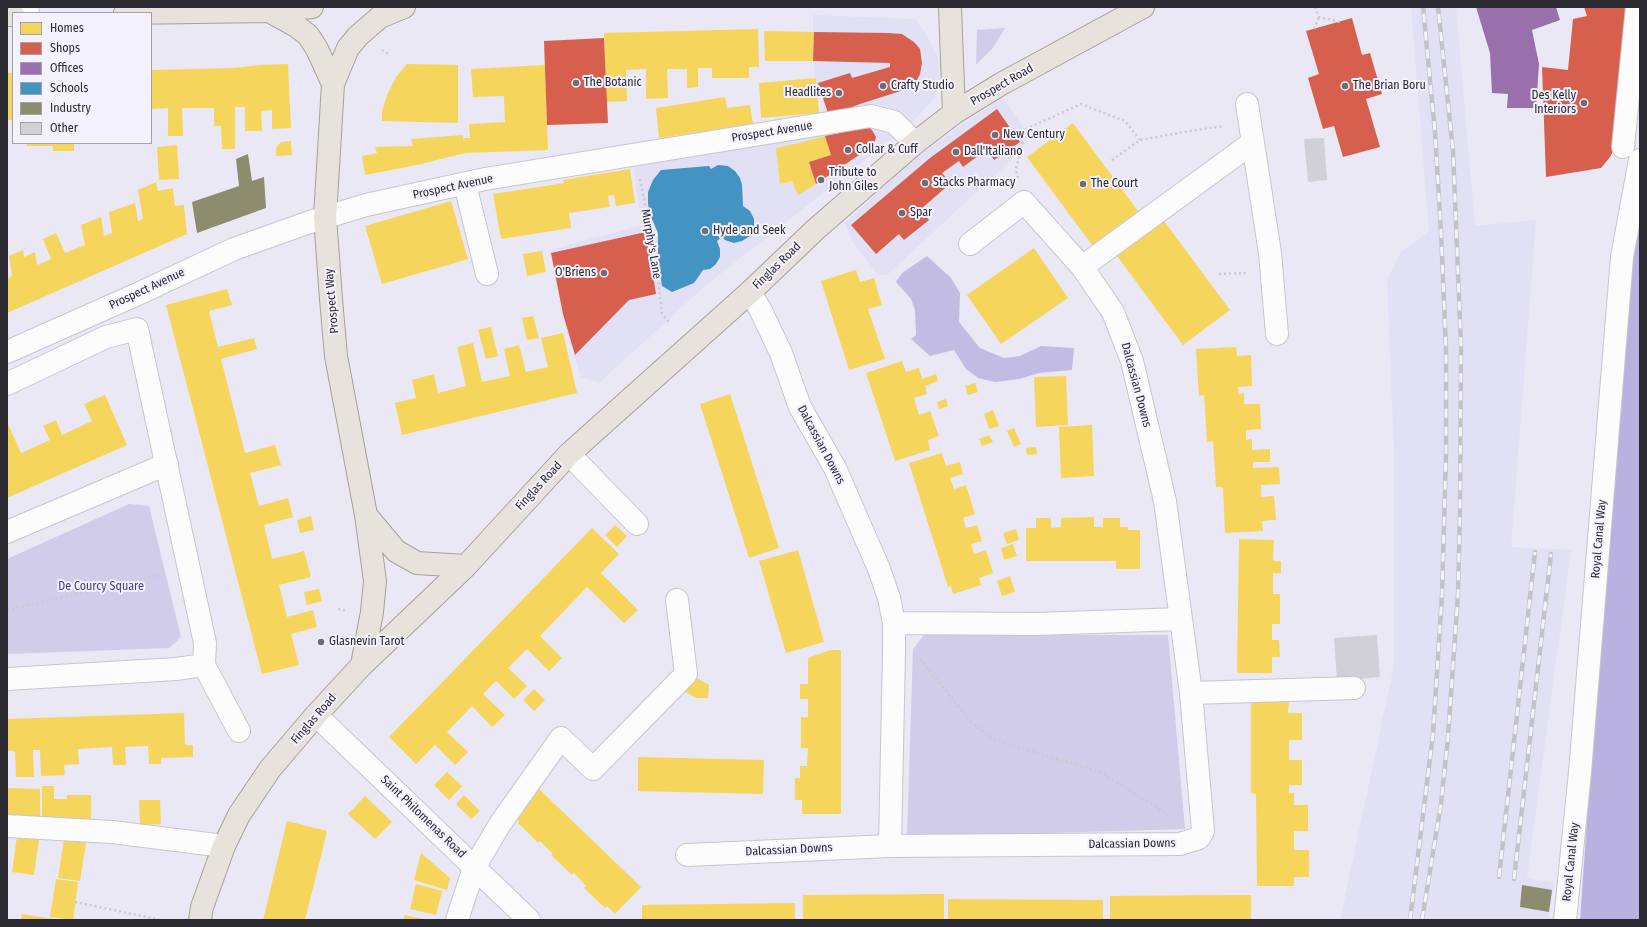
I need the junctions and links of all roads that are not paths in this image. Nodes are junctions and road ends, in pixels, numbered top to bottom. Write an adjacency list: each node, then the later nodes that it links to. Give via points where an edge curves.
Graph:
1 (312, 7): 6 (main road)
2 (404, 7): 8 (main road, via 380,17 358,36 348,48)
3 (950, 7): 9 (main road, Prospect Road)
4 (1143, 7): 9 (main road, Prospect Road, via 1001,84)
5 (1637, 7): 11 (street, Royal Canal Way)
6 (269, 11): 7 (main road); 8 (main road, via 308,35)
7 (152, 13)
8 (333, 84): 13 (main road, Prospect Way)
9 (954, 113): 10 (main road, Finglas Road)
10 (915, 143): 12 (street, Prospect Avenue, via 894,122 871,116); 17 (main road, Finglas Road, via 816,229)
11 (1632, 153): 45 (street, Royal Canal Way, via 1581,764)
12 (465, 184): 13 (street, Prospect Avenue, via 366,205); 16 (street)
13 (325, 217): 19 (street, Prospect Avenue, via 234,249); 23 (main road, Prospect Way, via 336,356)
14 (970, 244): 15 (street, Dalcassian Downs, via 1024,202)
15 (1082, 267): 18 (street, via 1250,123 1270,254); 28 (street, Dalcassian Downs, via 1113,312 1132,361 1165,501)
16 (487, 274)
17 (750, 292): 21 (main road, Finglas Road); 29 (street, Dalcassian Downs, via 781,353 800,406 835,468 879,569)
18 (1277, 334)
19 (7, 352)
20 (7, 384): 22 (street, via 106,338 137,329)
21 (569, 454): 24 (street); 26 (main road, Finglas Road)
22 (167, 464): 25 (street); 30 (street, via 206,643)
23 (366, 514): 26 (main road, Prospect Way, via 396,551 417,563); 31 (main road, Prospect Way, via 375,581)
24 (637, 524)
25 (7, 532)
26 (466, 566): 31 (main road, Finglas Road)
27 (677, 600): 41 (street, via 686,674 593,769 561,738 500,824)
28 (1181, 619): 29 (street, via 1036,624); 34 (street, Dalcassian Downs)
29 (894, 623): 39 (street, Dalcassian Downs)
30 (204, 665): 32 (street, via 176,669); 36 (street)
31 (362, 665): 35 (main road, Finglas Road)
32 (7, 679)
33 (1354, 688): 34 (street)
34 (1191, 692): 39 (street, Dalcassian Downs, via 1203,831 1199,838 1180,844)
35 (316, 715): 38 (main road, Finglas Road, via 270,769 239,815); 41 (street, Saint Philomenas Road)
36 (239, 731)
37 (7, 826): 38 (street, via 112,832)
38 (224, 846): 42 (main road, Finglas Road, via 202,907)
39 (890, 846): 40 (street, Dalcassian Downs)
40 (687, 855)
41 (474, 868): 43 (street); 44 (street, Saint Philomenas Road)
42 (200, 920)
43 (457, 920)
44 (529, 920)
45 (1565, 920)

